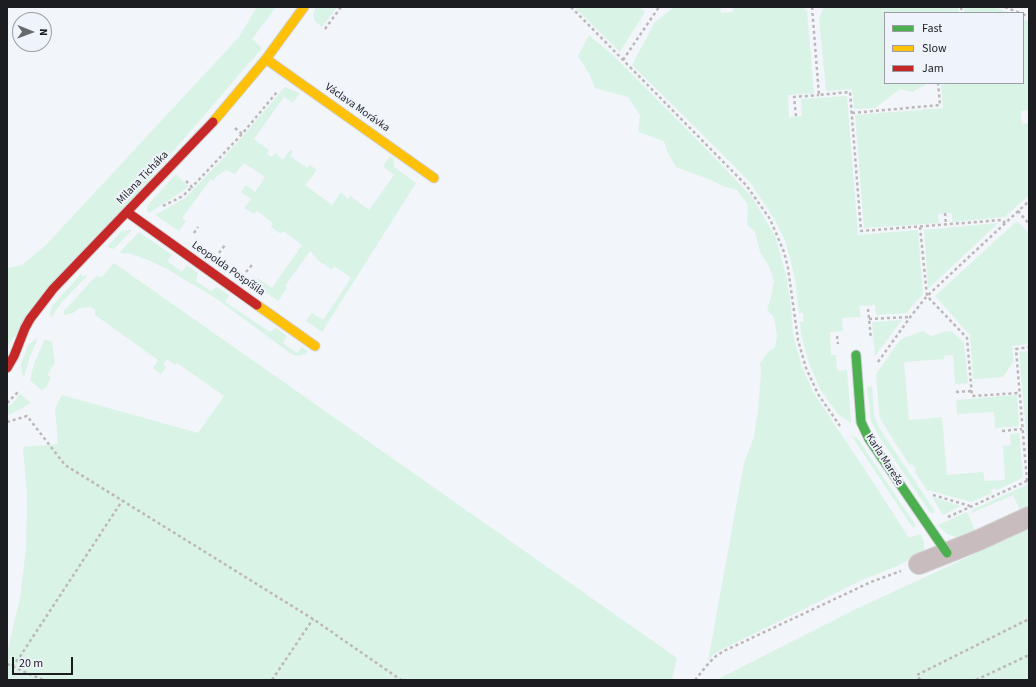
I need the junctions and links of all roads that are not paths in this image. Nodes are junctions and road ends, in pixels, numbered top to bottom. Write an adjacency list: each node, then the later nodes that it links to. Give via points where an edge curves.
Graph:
1 (304, 7): 2 (street, Milana Ticháka)
2 (266, 58): 3 (street, Václava Morávka); 4 (street, Milana Ticháka, via 213,122)
3 (434, 178)
4 (127, 212): 5 (street, Leopolda Pospíšila); 7 (street, Milana Ticháka, via 43,302 25,328)
5 (315, 346)
6 (856, 355): 9 (street, Karla Mareše, via 861,422 869,438)
7 (7, 368)
8 (1029, 517): 9 (street)
9 (947, 553): 10 (street)
10 (919, 564)

